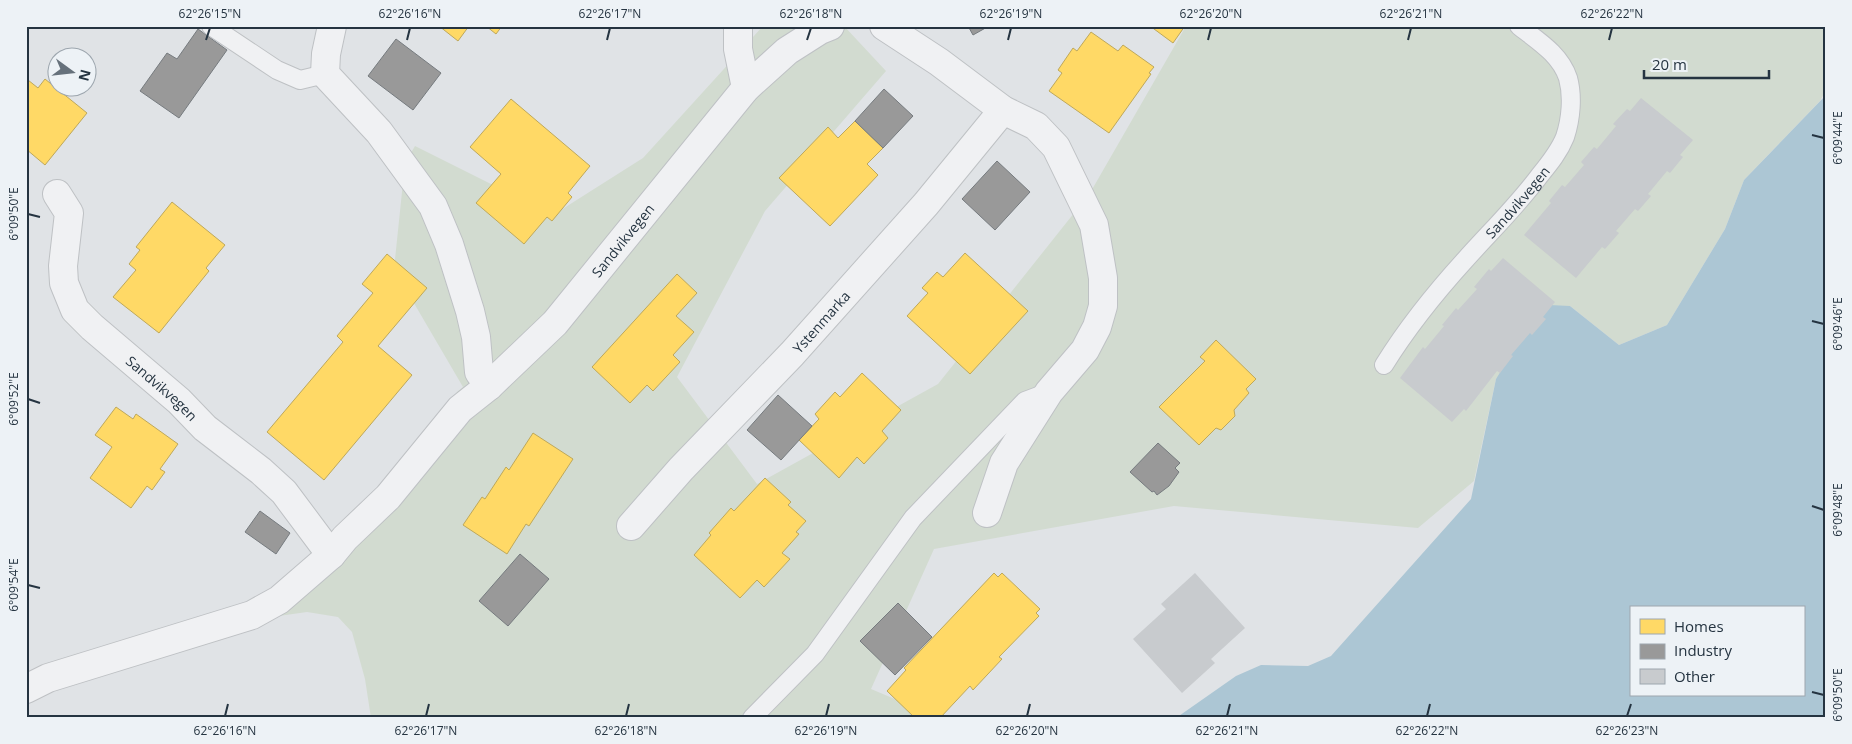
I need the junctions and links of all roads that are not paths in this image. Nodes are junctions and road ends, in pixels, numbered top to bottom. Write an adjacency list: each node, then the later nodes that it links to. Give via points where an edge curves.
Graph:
1 (211, 26): 7 (lane, via 277,70 300,80)
2 (332, 26): 7 (street)
3 (738, 26): 8 (street, via 738,49)
4 (830, 26): 8 (street, Sandvikvegen, via 787,51)
5 (884, 26): 9 (street)
6 (1519, 26): 11 (lane, Sandvikvegen, via 1548,48 1568,78 1571,98 1565,137 1556,155 1519,202 1423,310)
7 (326, 74): 12 (street, via 379,132 433,206 450,244 470,311 479,372)
8 (746, 88): 12 (street, Sandvikvegen, via 555,323)
9 (1003, 110): 13 (street, via 1036,126 1056,147 1094,225 1103,278 1103,306 1097,327 1084,350); 15 (street, Ystenmarka, via 900,233 792,354)
10 (57, 194): 16 (street, Sandvikvegen, via 69,213 64,283 75,310 179,401 205,428 284,492)
11 (1384, 365)
12 (489, 386): 16 (street, Sandvikvegen, via 460,409 388,497)
13 (1049, 392): 14 (street, via 1004,463); 18 (lane, via 1025,401 913,518 815,654)
14 (987, 513)
15 (631, 526)
16 (331, 555): 17 (street, Sandvikvegen, via 279,600 252,615 48,678)
17 (26, 689)
18 (752, 718)

